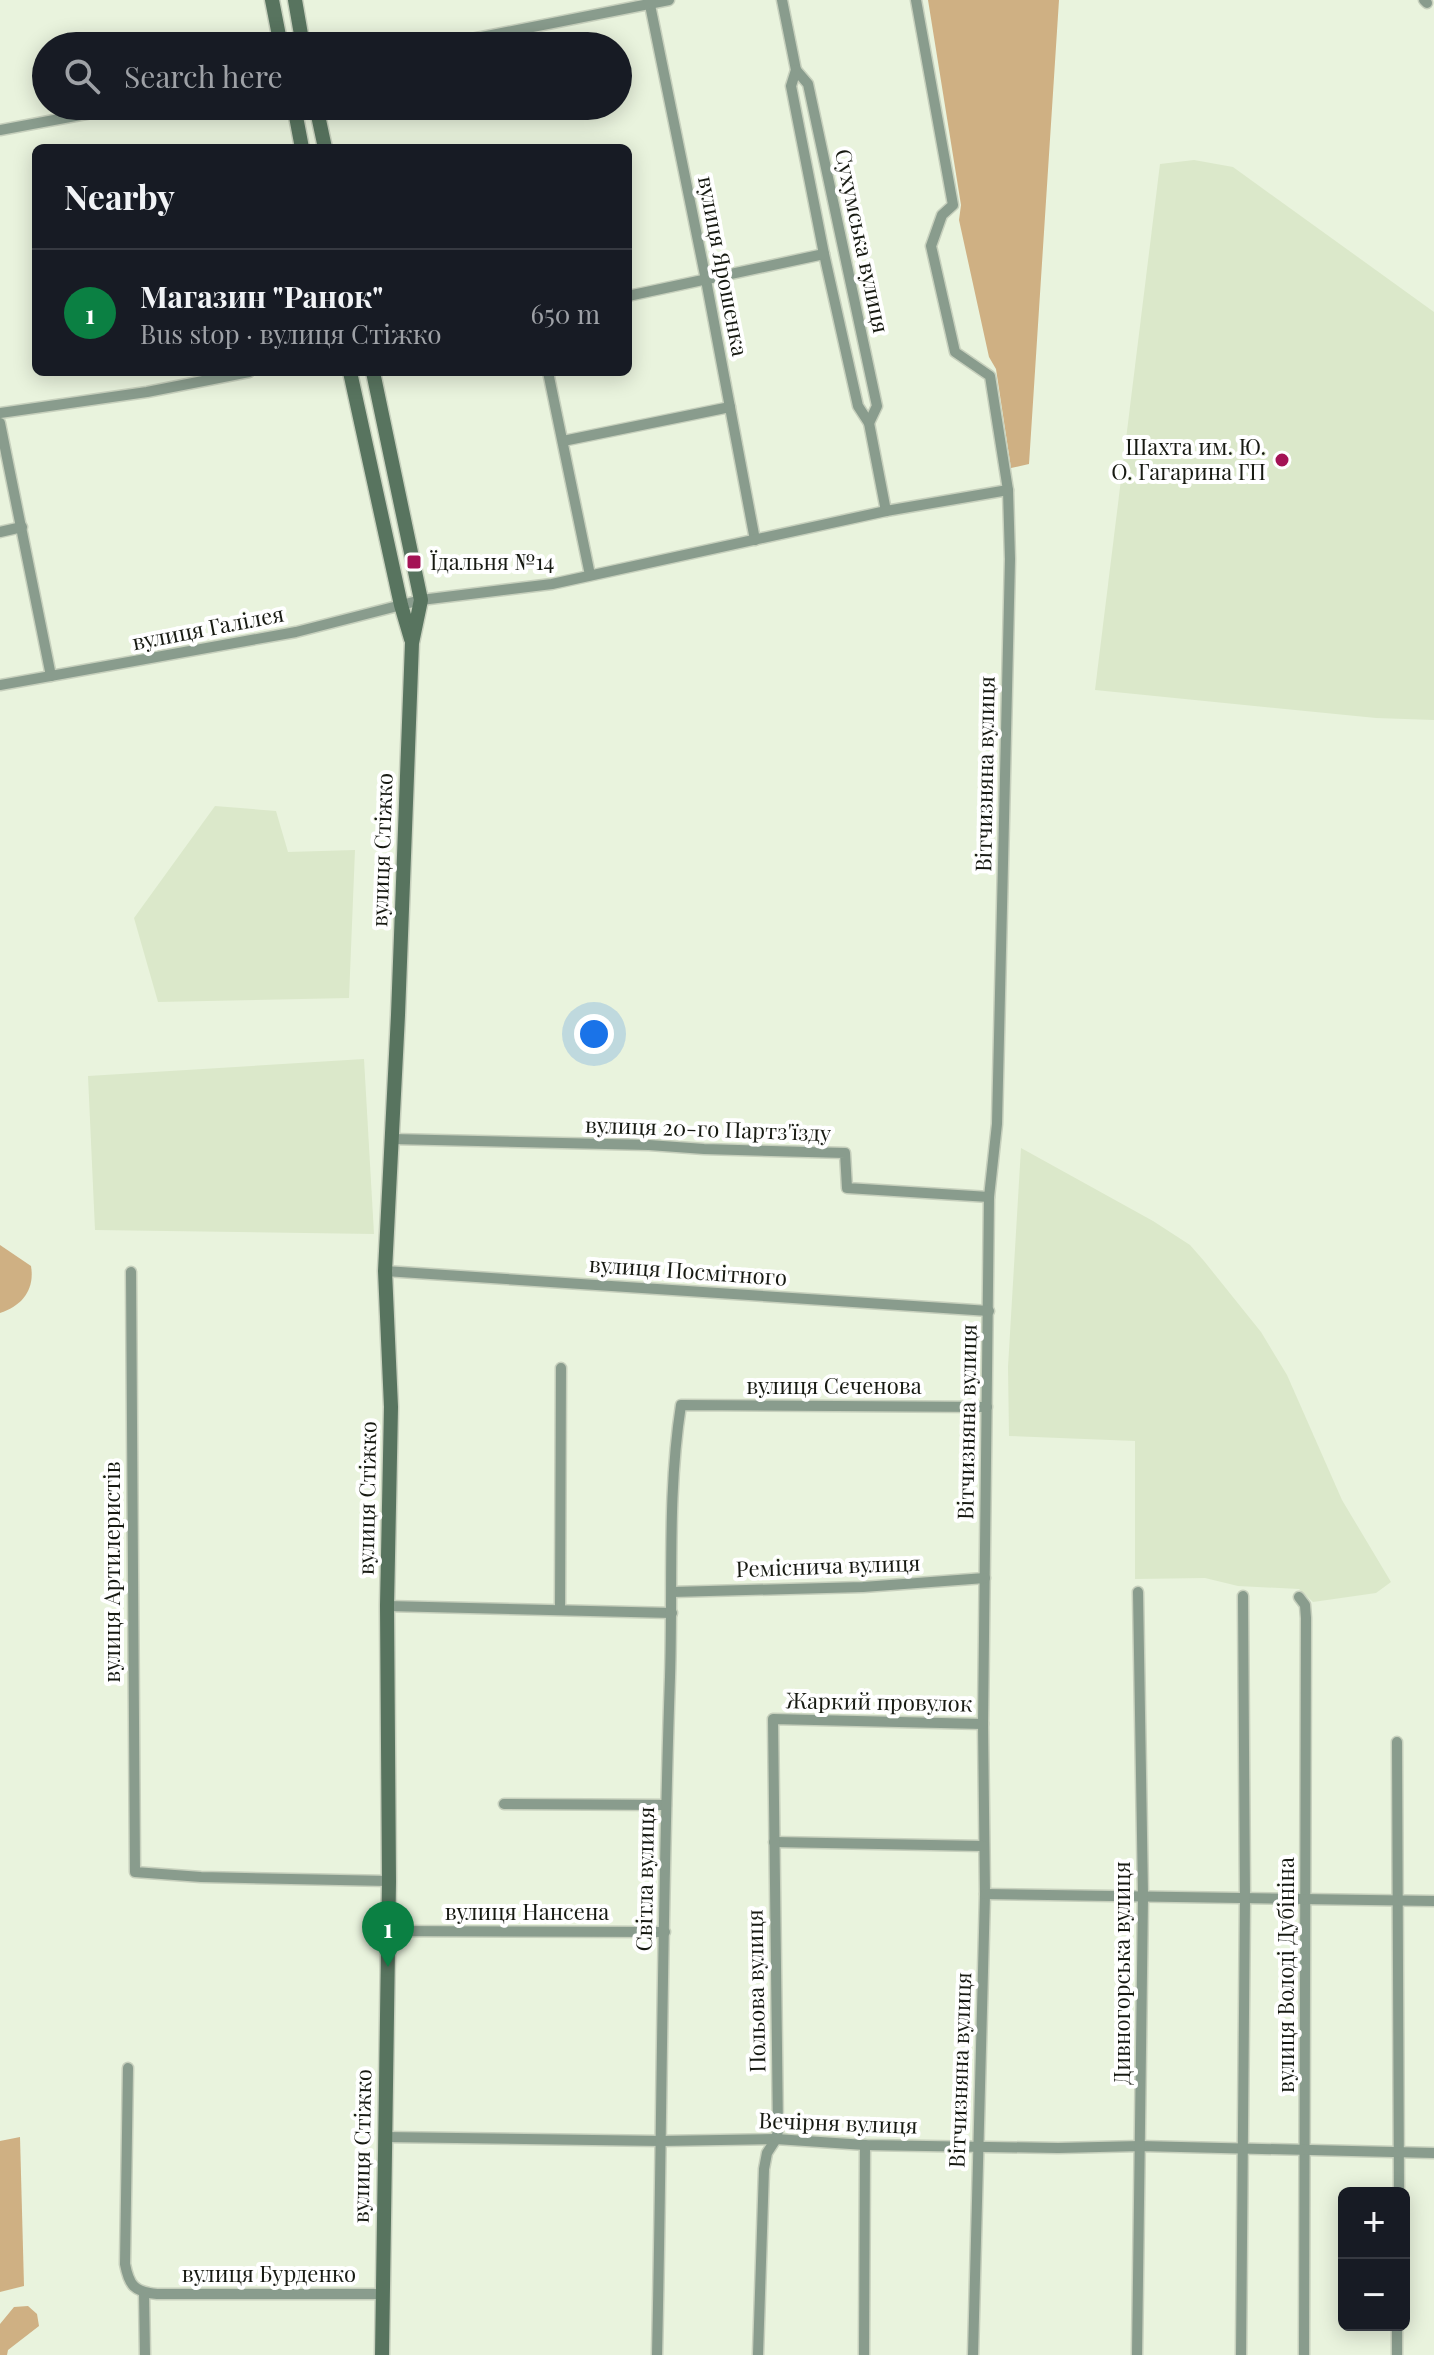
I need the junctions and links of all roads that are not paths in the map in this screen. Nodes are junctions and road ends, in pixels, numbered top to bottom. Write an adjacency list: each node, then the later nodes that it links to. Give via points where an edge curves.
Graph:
1 (272, 0): 7 (street)
2 (295, 0): 8 (street)
3 (669, 0): 6 (street)
4 (782, 0): 10 (street, Сухумська вулиця)
5 (916, 0): 29 (street, Вітчизняна вулиця, via 953,205 942,215 931,246 955,352 990,376)
6 (649, 2): 9 (street); 18 (street, вулиця Ярошенка)
7 (278, 32)
8 (301, 32)
9 (504, 32)
10 (796, 70): 17 (street, Сухумська вулиця, via 791,86); 27 (street, Сухумська вулиця, via 808,84 877,406)
11 (54, 120): 14 (street)
12 (297, 120): 15 (street)
13 (319, 120): 16 (street)
14 (0, 130)
15 (301, 144)
16 (324, 144)
17 (824, 254): 18 (street); 27 (street, Сухумська вулиця, via 858,406)
18 (706, 280): 19 (street); 24 (street, вулиця Ярошенка)
19 (632, 295)
20 (229, 376): 25 (street)
21 (351, 376): 36 (street, вулиця Стіжко)
22 (374, 376): 35 (street, вулиця Стіжко)
23 (549, 376): 28 (street)
24 (730, 407): 28 (street); 33 (street, вулиця Ярошенка)
25 (0, 413)
26 (0, 423): 31 (street)
27 (869, 423): 30 (street, Сухумська вулиця)
28 (563, 441): 34 (street)
29 (1008, 490): 30 (street, вулиця Галілея); 41 (street, Вітчизняна вулиця, via 997,1124)
30 (886, 511): 33 (street, вулиця Галілея)
31 (22, 527): 32 (street); 38 (street)
32 (0, 532)
33 (755, 540): 34 (street, вулиця Галілея)
34 (590, 575): 35 (street, вулиця Галілея)
35 (421, 600): 36 (street, вулиця Галілея); 37 (street, вулиця Стіжко)
36 (401, 605): 37 (street, вулиця Стіжко); 38 (street, вулиця Галілея, via 296,632)
37 (412, 643): 40 (street, вулиця Стіжко)
38 (51, 676): 39 (street, вулиця Галілея)
39 (0, 685)
40 (392, 1139): 41 (street, вулиця 20-го Партз'їзду, via 845,1153 847,1188); 42 (street, вулиця Стіжко)
41 (989, 1197): 44 (street, Вітчизняна вулиця)
42 (385, 1271): 44 (street, вулиця Посмітного); 53 (street, вулиця Стіжко, via 391,1407)
43 (131, 1272): 63 (street, вулиця Артилеристів, via 135,1872)
44 (989, 1311): 47 (street, Вітчизняна вулиця)
45 (561, 1368): 54 (street)
46 (681, 1405): 47 (street, вулиця Сєченова); 49 (street, Світла вулиця, via 674,1451)
47 (987, 1407): 48 (street, Вітчизняна вулиця)
48 (985, 1578): 49 (street, Реміснича вулиця); 57 (street, Вітчизняна вулиця)
49 (672, 1592): 55 (street, Світла вулиця)
50 (1138, 1592): 65 (street, Дивногорська вулиця)
51 (1243, 1596): 66 (street)
52 (1299, 1597): 67 (street, вулиця Володі Дубініна, via 1306,1618)
53 (387, 1606): 54 (street); 63 (street, вулиця Стіжко)
54 (560, 1609): 55 (street)
55 (672, 1613): 60 (street, Світла вулиця)
56 (773, 1719): 57 (street, Жаркий провулок); 61 (street, Польова вулиця)
57 (983, 1724): 62 (street, Вітчизняна вулиця)
58 (1397, 1742): 68 (street)
59 (504, 1804): 60 (street)
60 (666, 1805): 71 (street, Світла вулиця)
61 (774, 1842): 62 (street); 74 (street, Польова вулиця)
62 (983, 1846): 64 (street, Вітчизняна вулиця)
63 (389, 1881): 70 (street, вулиця Стіжко)
64 (985, 1894): 65 (street); 78 (street, Вітчизняна вулиця)
65 (1143, 1896): 66 (street); 77 (street, Дивногорська вулиця)
66 (1245, 1899): 67 (street); 79 (street)
67 (1306, 1899): 68 (street); 80 (street, вулиця Володі Дубініна)
68 (1397, 1900): 69 (street); 81 (street)
69 (1434, 1901)
70 (388, 1931): 71 (street, вулиця Нансена); 73 (street, вулиця Стіжко)
71 (665, 1932): 75 (street, Світла вулиця)
72 (128, 2068): 84 (street, via 125,2264 134,2287)
73 (385, 2137): 75 (street, Вечірня вулиця); 85 (street, вулиця Стіжко)
74 (776, 2139): 75 (street, Вечірня вулиця); 76 (street, Вечірня вулиця); 90 (street, Польова вулиця, via 764,2169)
75 (661, 2141): 89 (street, Світла вулиця)
76 (865, 2145): 78 (street, Вечірня вулиця); 91 (street)
77 (1140, 2146): 78 (street, Вечірня вулиця); 79 (street, Вечірня вулиця); 93 (street, Дивногорська вулиця)
78 (977, 2148): 92 (street, Вітчизняна вулиця)
79 (1243, 2150): 80 (street, Вечірня вулиця); 94 (street)
80 (1305, 2151): 81 (street, Вечірня вулиця); 95 (street, вулиця Володі Дубініна)
81 (1400, 2152): 82 (street, Вечірня вулиця); 83 (street)
82 (1434, 2153)
83 (1399, 2187)
84 (144, 2293): 85 (street, вулиця Бурденко); 87 (street)
85 (382, 2294): 88 (street, вулиця Стіжко)
86 (1397, 2331): 96 (street)
87 (145, 2355)
88 (382, 2355)
89 (657, 2355)
90 (758, 2355)
91 (864, 2355)
92 (973, 2355)
93 (1137, 2355)
94 (1241, 2355)
95 (1304, 2355)
96 (1397, 2355)

